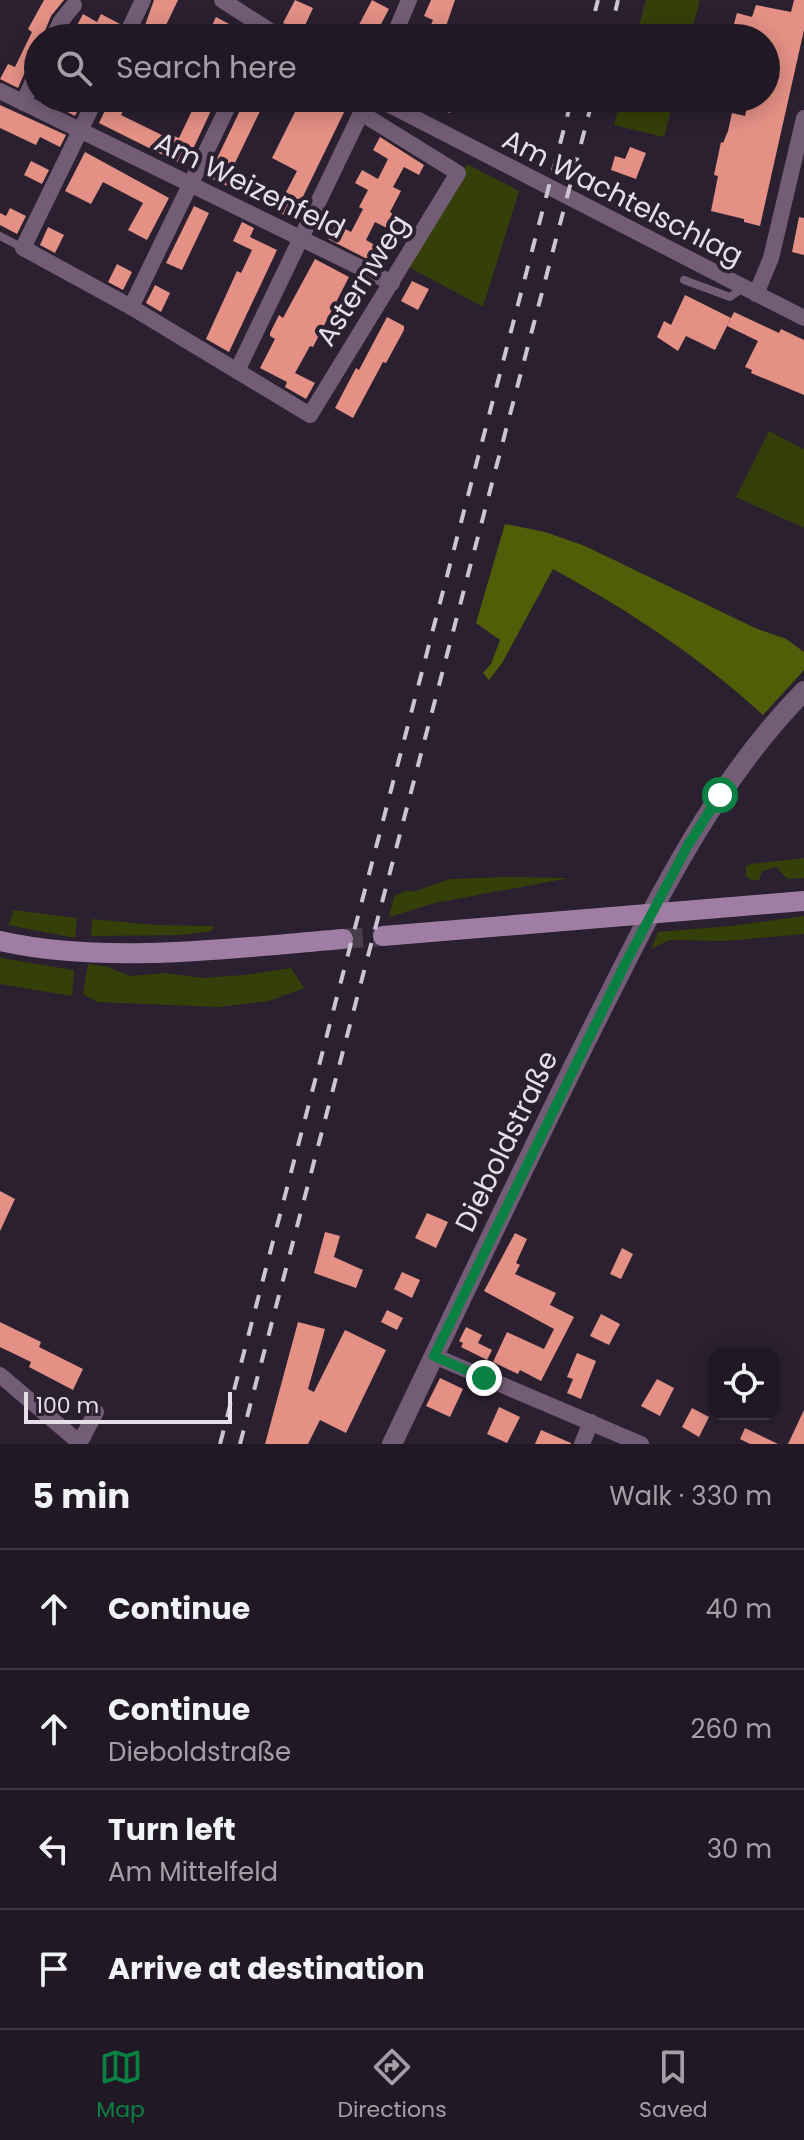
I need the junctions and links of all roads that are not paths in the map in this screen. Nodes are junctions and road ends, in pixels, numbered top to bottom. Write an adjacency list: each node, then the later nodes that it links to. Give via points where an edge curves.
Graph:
1 (143, 0): 6 (street)
2 (222, 0): 7 (street)
3 (409, 0): 8 (street)
4 (74, 5): 5 (street)
5 (60, 24)
6 (132, 24)
7 (255, 24)
8 (399, 24)
9 (0, 91): 10 (street, Am Weizenfeld)
10 (23, 103)
11 (41, 112): 18 (street, Am Weizenfeld)
12 (89, 112): 18 (street)
13 (225, 112): 19 (street)
14 (361, 112): 21 (street)
15 (372, 112): 24 (street, Asternweg, via 458,173)
16 (403, 112): 25 (street, Am Wachtelschlag)
17 (804, 118): 25 (street, via 771,258)
18 (80, 131): 19 (street, Am Weizenfeld); 22 (street)
19 (190, 184): 21 (street, Am Weizenfeld); 26 (street)
20 (0, 236): 22 (lane)
21 (300, 237): 24 (street, Am Weizenfeld); 28 (street)
22 (23, 248): 26 (street)
23 (684, 280): 25 (lane, via 730,297)
24 (392, 283): 28 (street, Asternweg, via 310,415)
25 (749, 291): 27 (street, Am Wachtelschlag)
26 (131, 307): 28 (street)
27 (804, 318)
28 (237, 371)
29 (801, 694): 34 (street, Dieboldstraße, via 742,763 677,866)
30 (804, 901): 31 (main road)
31 (383, 936)
32 (343, 939): 33 (main road, via 109,953)
33 (0, 941)
34 (434, 1356): 37 (street); 39 (street, Dieboldstraße)
35 (0, 1375): 38 (street)
36 (96, 1412): 38 (street)
37 (591, 1422): 40 (street); 41 (street)
38 (80, 1443)
39 (392, 1444)
40 (582, 1444)
41 (641, 1444)

